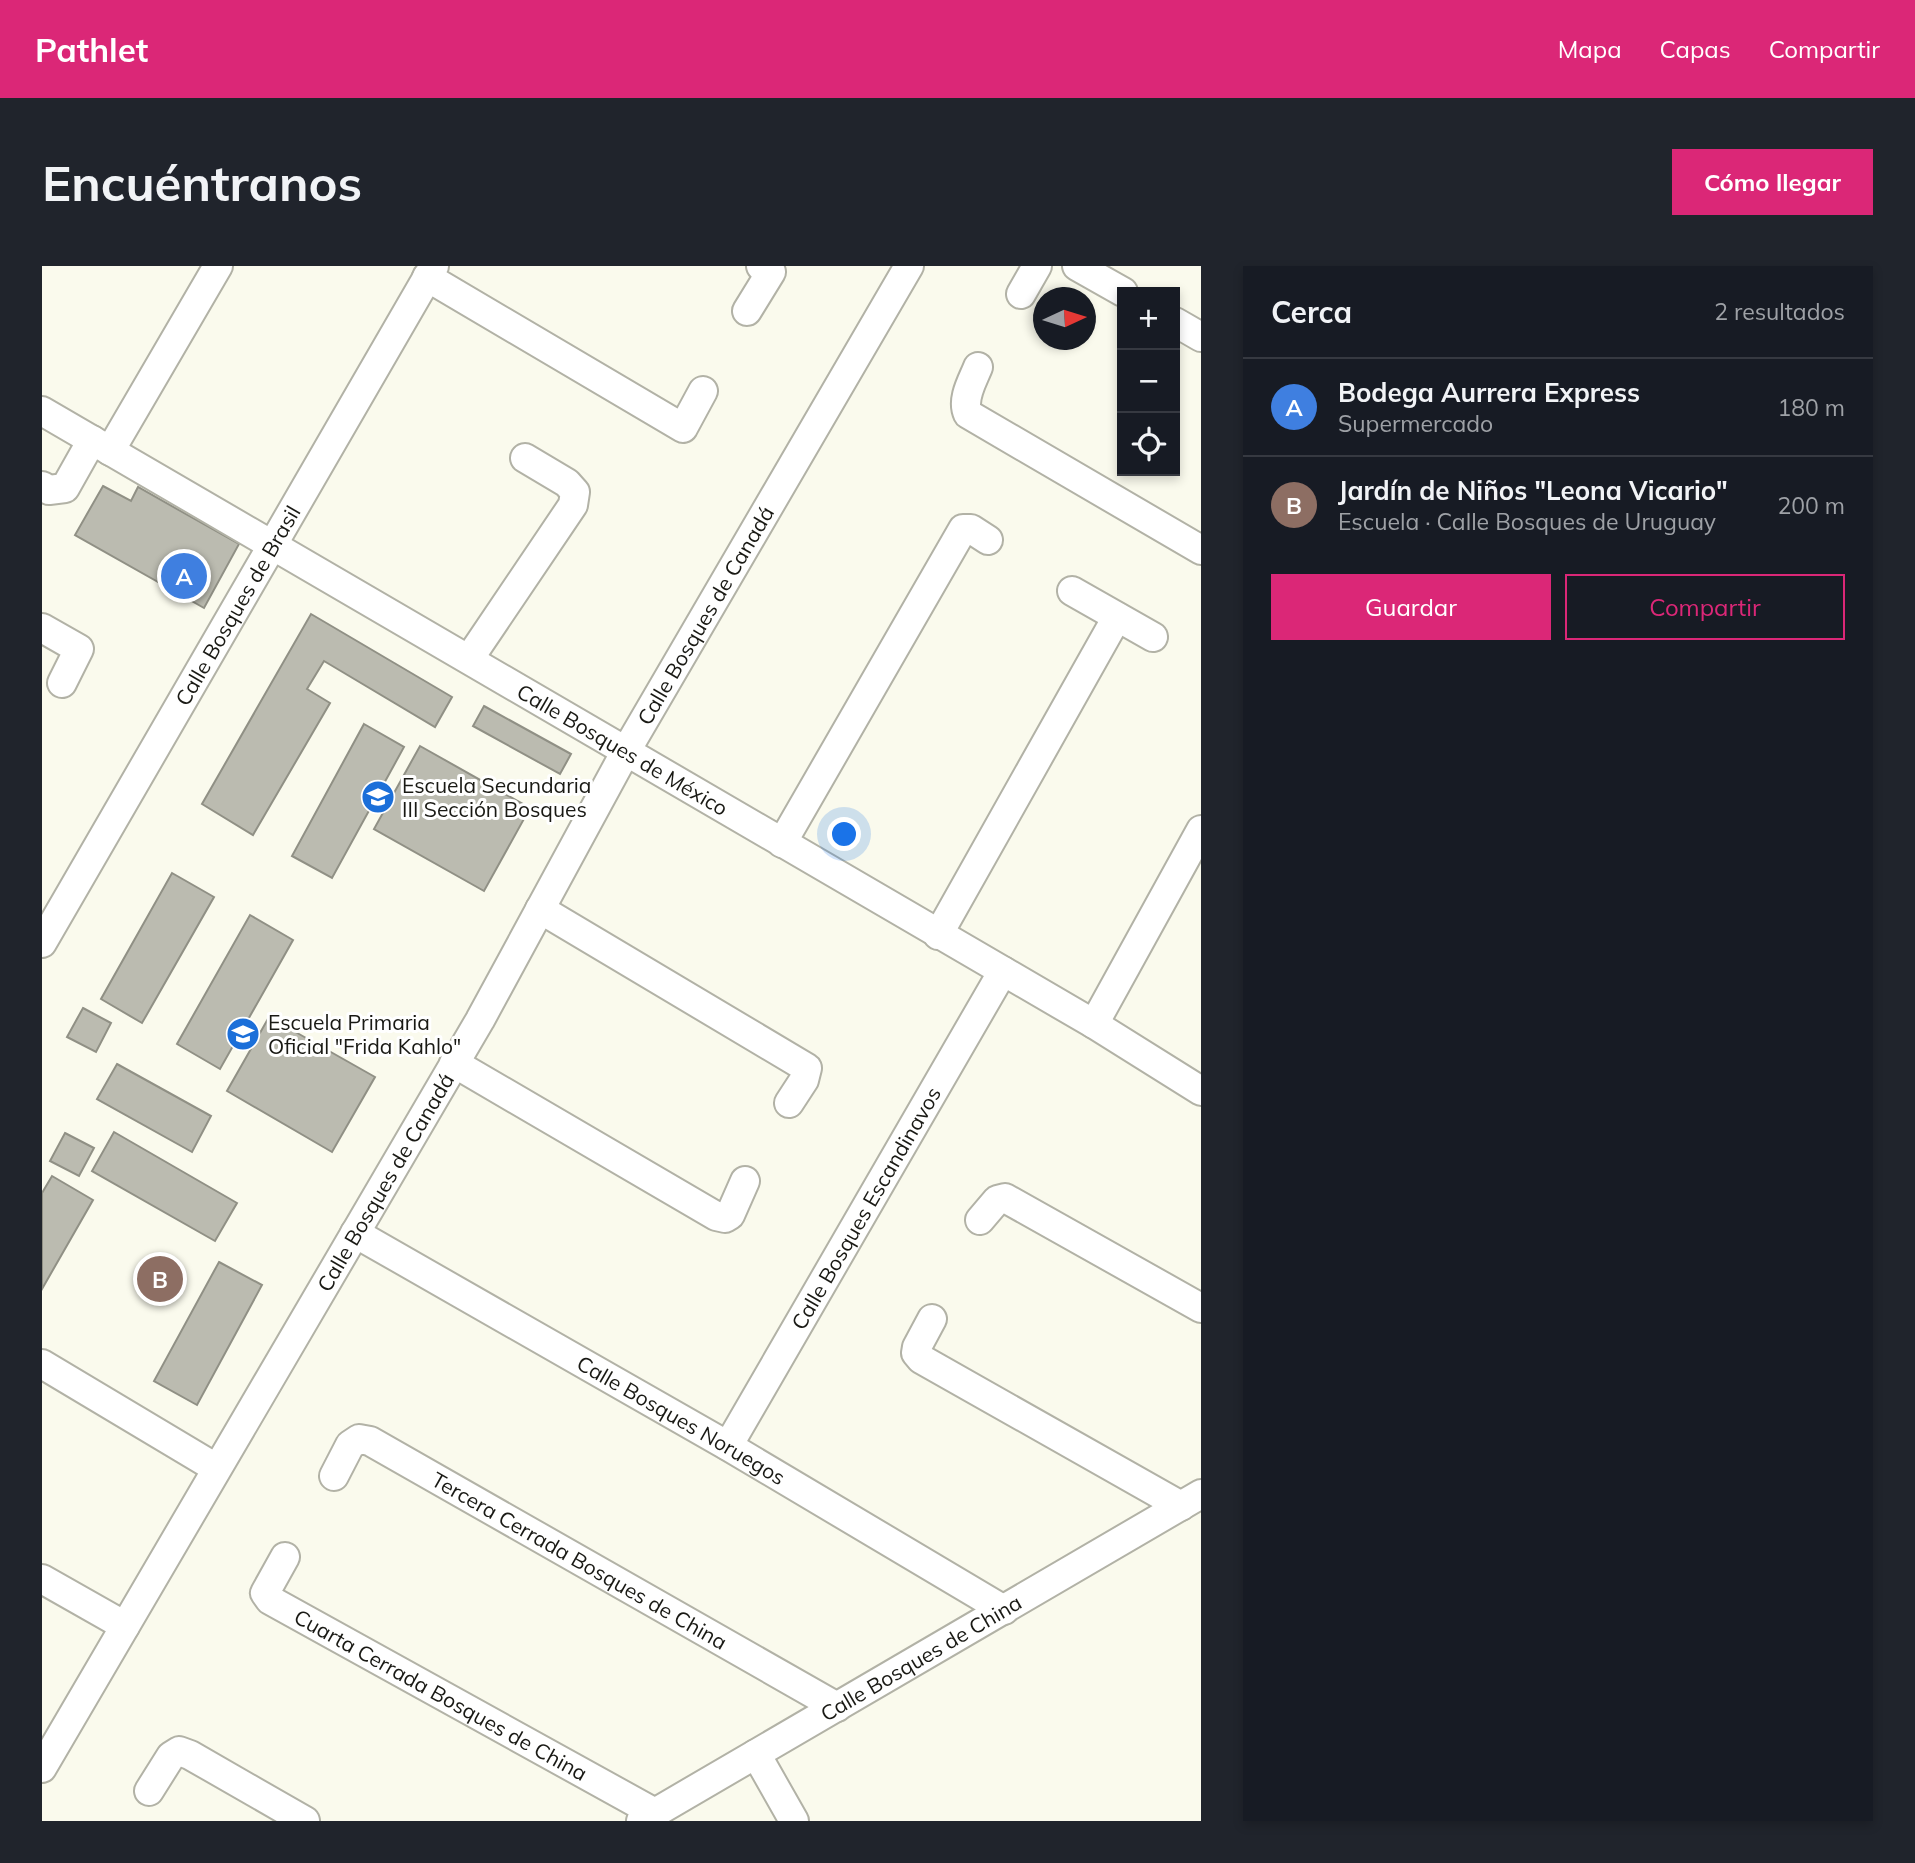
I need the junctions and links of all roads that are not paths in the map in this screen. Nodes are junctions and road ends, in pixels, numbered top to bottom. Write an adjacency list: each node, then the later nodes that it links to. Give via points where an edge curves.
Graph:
1 (218, 266): 15 (street)
2 (761, 266): 9 (street, via 771,272)
3 (909, 266): 27 (street, Calle Bosques de Canadá)
4 (1037, 266): 8 (street)
5 (1077, 266): 7 (street)
6 (430, 271): 13 (street, via 683,428); 19 (street, Calle Bosques de Brasil)
7 (1117, 289)
8 (1021, 294)
9 (747, 311)
10 (1180, 325): 11 (street)
11 (1201, 337)
12 (978, 367): 20 (street, via 966,400 968,414)
13 (704, 391)
14 (42, 411): 15 (street, Calle Bosques de México)
15 (101, 445): 17 (street, via 65,488); 19 (street, Calle Bosques de México)
16 (525, 458): 25 (street, via 567,483 575,492 573,505)
17 (42, 486)
18 (988, 540): 29 (street, via 963,529)
19 (271, 545): 25 (street, Calle Bosques de México); 32 (street, Calle Bosques de Brasil)
20 (1201, 550)
21 (1072, 591): 22 (street)
22 (1117, 617): 24 (street); 31 (street)
23 (42, 628): 26 (street, via 79,649)
24 (1153, 638)
25 (469, 659): 27 (street, Calle Bosques de México)
26 (62, 683)
27 (626, 751): 29 (street, Calle Bosques de México); 30 (street, Calle Bosques de Canadá)
28 (1201, 830): 34 (street)
29 (782, 843): 31 (street, Calle Bosques de México)
30 (540, 909): 35 (street, Calle Bosques de Canadá); 37 (street, via 807,1068)
31 (938, 935): 33 (street, Calle Bosques de México)
32 (42, 943)
33 (1003, 971): 34 (street, Calle Bosques de México); 44 (street, Calle Bosques Escandinavos)
34 (1094, 1024): 36 (street, Calle Bosques de México)
35 (454, 1063): 38 (street, via 716,1216 730,1215); 40 (street, Calle Bosques de Canadá)
36 (1201, 1091)
37 (789, 1103)
38 (745, 1181)
39 (981, 1220): 41 (street, via 1005,1198)
40 (355, 1233): 44 (street, Calle Bosques Noruegos); 45 (street, Calle Bosques de Canadá)
41 (1201, 1308)
42 (932, 1319): 47 (street, via 917,1347 921,1359)
43 (42, 1364): 45 (street)
44 (728, 1446): 50 (street, Calle Bosques Noruegos)
45 (216, 1468): 51 (street, Calle Bosques de Canadá)
46 (334, 1476): 52 (street, Tercera Cerrada Bosques de China, via 350,1445 359,1439 370,1441)
47 (1191, 1500): 50 (street, Calle Bosques de China)
48 (285, 1557): 56 (street, Cuarta Cerrada Bosques de China, via 267,1587 270,1600)
49 (42, 1579): 51 (street)
50 (1004, 1610): 52 (street, Calle Bosques de China)
51 (125, 1626): 54 (street, Calle Bosques de Canadá)
52 (837, 1707): 53 (street, Calle Bosques de China)
53 (756, 1754): 56 (street, Calle Bosques de China); 58 (street)
54 (42, 1768)
55 (149, 1791): 57 (street, via 179,1751)
56 (648, 1817)
57 (304, 1821)
58 (794, 1821)

